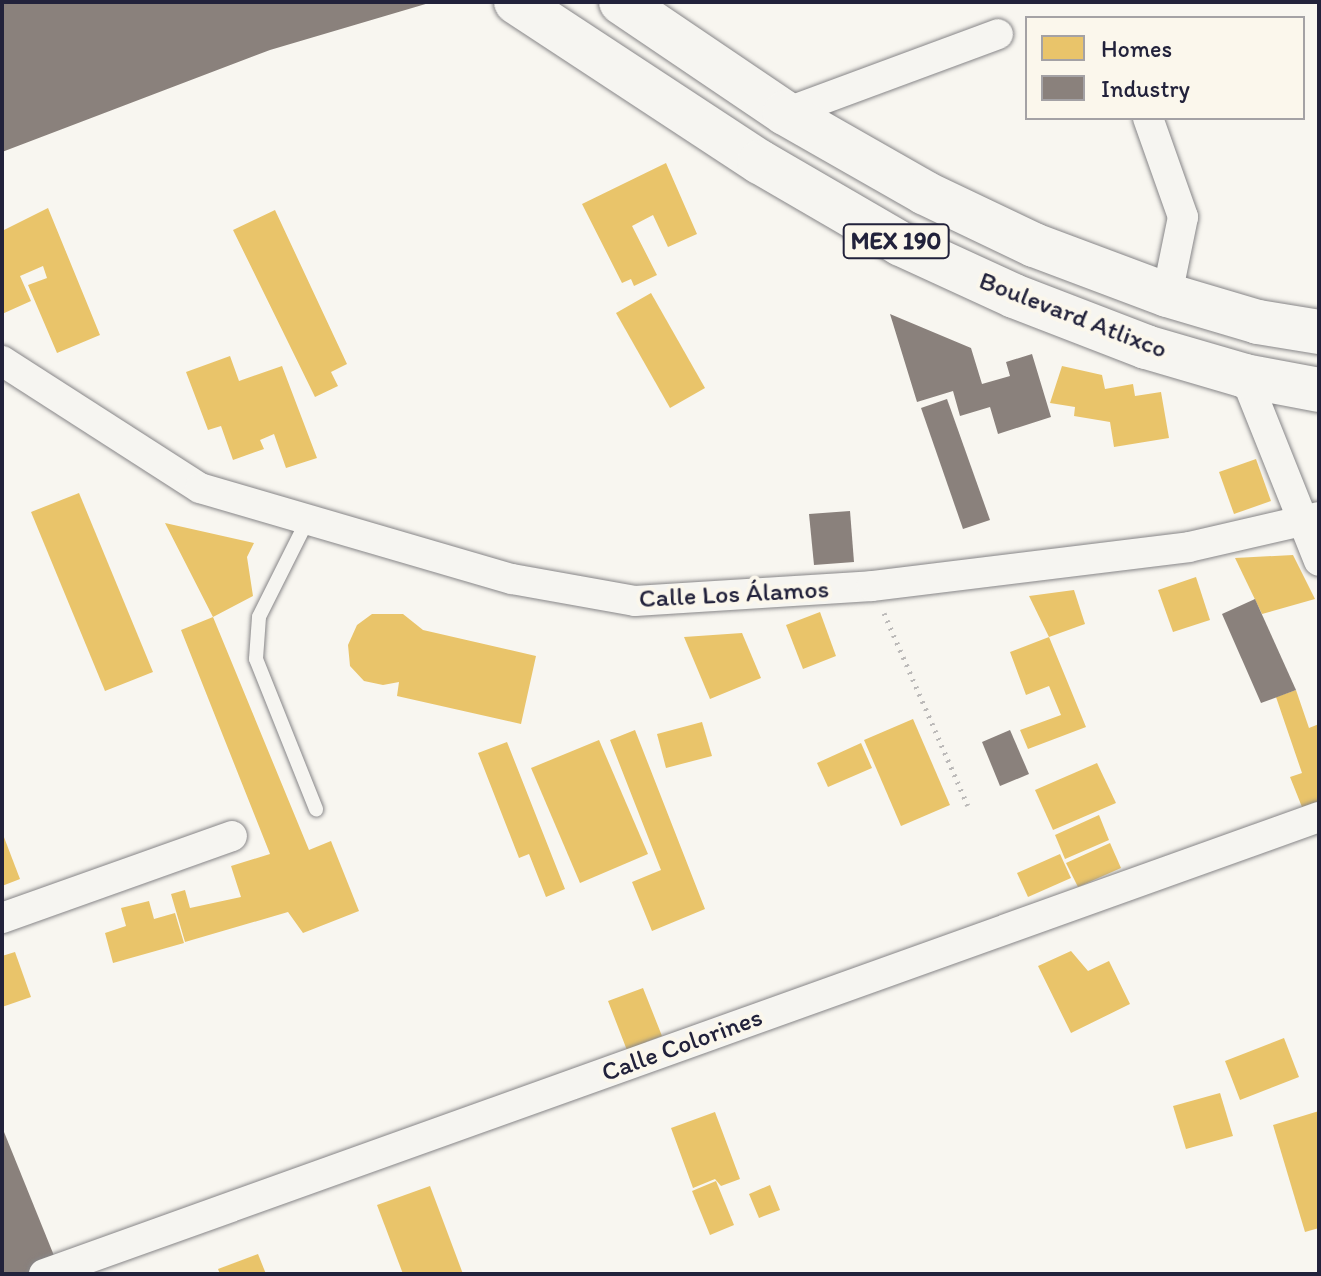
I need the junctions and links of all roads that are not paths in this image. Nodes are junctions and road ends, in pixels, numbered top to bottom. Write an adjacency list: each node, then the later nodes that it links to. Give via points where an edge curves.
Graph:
1 (516, 2): 9 (main road, Boulevard Atlixco / MEX 190, via 760,162 901,244 1014,296 1146,347)
2 (621, 2): 4 (main road, MEX 190)
3 (998, 34): 4 (street)
4 (785, 113): 6 (main road, MEX 190, via 925,193 1034,245)
5 (1149, 120): 6 (street, via 1183,217)
6 (1167, 295): 7 (main road, MEX 190, via 1258,322)
7 (1319, 332)
8 (2, 361): 12 (street, Calle Los Álamos, via 200,488)
9 (1245, 376): 10 (main road, Boulevard Atlixco / MEX 190); 11 (street)
10 (1319, 390)
11 (1310, 518): 12 (street, Calle Los Álamos, via 1189,547 872,586 635,601 512,579); 13 (street)
12 (307, 521): 14 (lane, via 259,617 256,659)
13 (1319, 561)
14 (316, 809)
15 (1319, 817): 18 (street, Calle Colorines)
16 (232, 836): 17 (street)
17 (2, 918)
18 (44, 1274)

